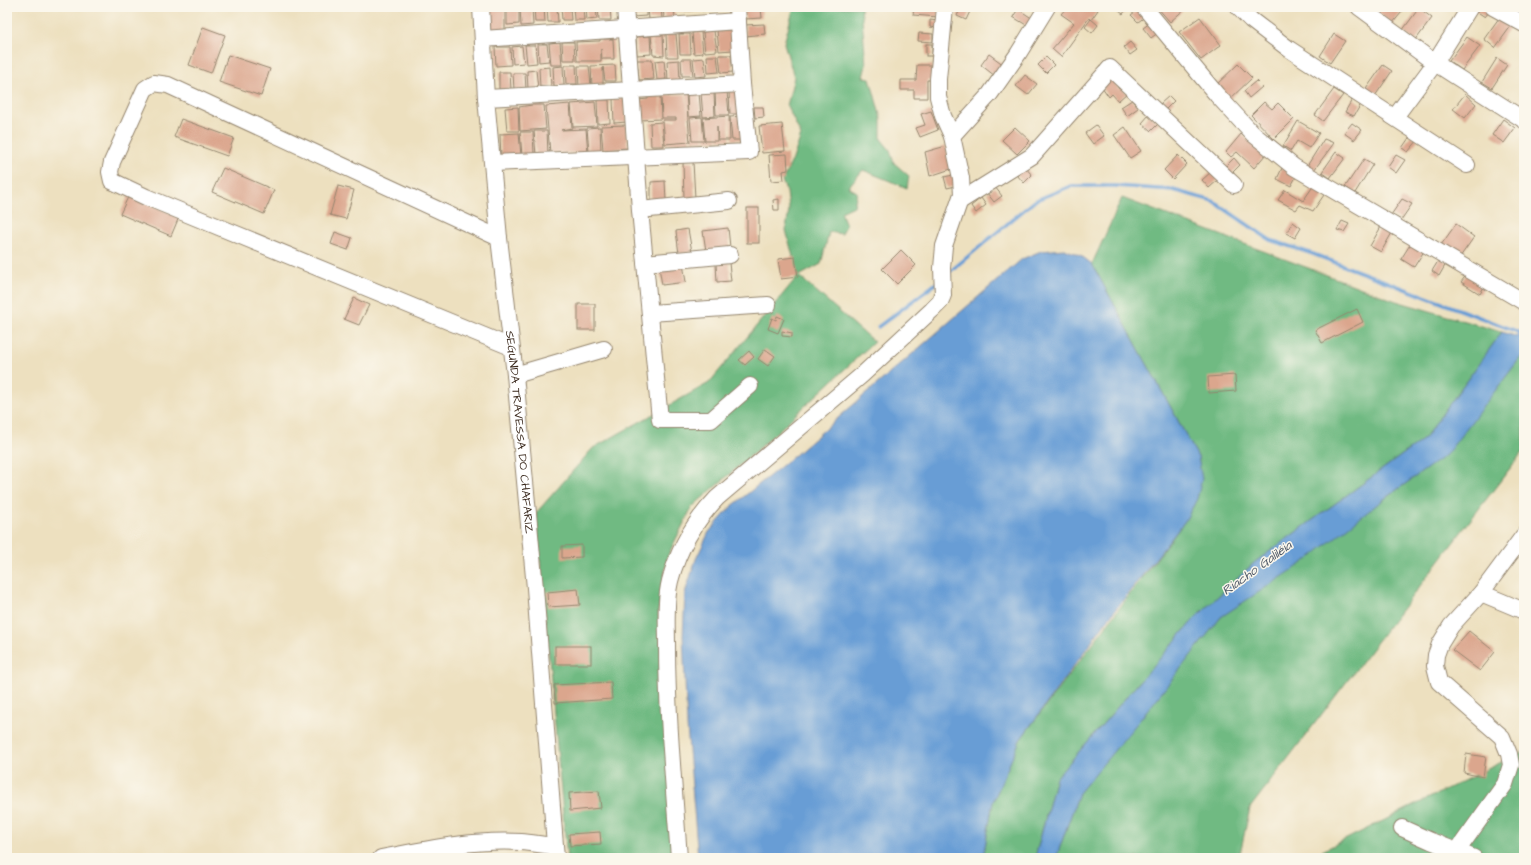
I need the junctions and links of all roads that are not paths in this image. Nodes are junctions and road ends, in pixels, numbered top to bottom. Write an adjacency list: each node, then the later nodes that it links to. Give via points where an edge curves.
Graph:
1 (481, 7): 13 (street, SEGUNDA TRAVESSA DO CHAFARIZ)
2 (625, 7): 12 (street)
3 (945, 7): 20 (street, via 938,97)
4 (1046, 7): 20 (street, via 990,94)
5 (1144, 7): 31 (street, via 1253,134 1294,167)
6 (1238, 7): 18 (street, via 1289,48)
7 (1359, 7): 14 (street)
8 (1470, 7): 14 (street)
9 (1493, 7): 11 (street)
10 (737, 14): 12 (street); 15 (street)
11 (1524, 24)
12 (627, 29): 13 (street); 16 (street)
13 (483, 40): 17 (street, SEGUNDA TRAVESSA DO CHAFARIZ)
14 (1435, 63): 18 (street); 19 (street)
15 (742, 84): 16 (street); 21 (street, via 749,152)
16 (632, 89): 17 (street); 21 (street)
17 (486, 98): 22 (street, SEGUNDA TRAVESSA DO CHAFARIZ)
18 (1395, 117): 23 (street)
19 (1524, 120)
20 (952, 136): 26 (street, via 961,178)
21 (637, 157): 22 (street); 27 (street)
22 (493, 163): 28 (street, SEGUNDA TRAVESSA DO CHAFARIZ)
23 (1467, 165)
24 (1234, 185): 26 (street, via 1110,68 1032,156)
25 (729, 201): 27 (street)
26 (960, 201): 45 (street, via 944,246 943,295 940,302 862,375 717,498 695,524 677,561 669,583 667,605 667,686)
27 (640, 210): 30 (street)
28 (499, 238): 34 (street, SEGUNDA TRAVESSA DO CHAFARIZ); 34 (street, via 168,85 154,83 145,89 116,152 110,172 112,181 146,197)
29 (730, 255): 30 (street)
30 (645, 263): 33 (street)
31 (1524, 302)
32 (768, 305): 33 (street)
33 (650, 313): 37 (street, via 660,420 711,420)
34 (511, 347): 36 (street, SEGUNDA TRAVESSA DO CHAFARIZ)
35 (604, 349): 36 (street)
36 (515, 375): 43 (street, SEGUNDA TRAVESSA DO CHAFARIZ, via 535,588)
37 (750, 386)
38 (1524, 535): 39 (street)
39 (1481, 593): 40 (street); 42 (street, via 1451,626 1440,644 1435,666 1439,682 1502,738 1511,765 1505,784)
40 (1524, 611)
41 (1402, 828): 42 (street)
42 (1457, 850): 46 (street)
43 (555, 852): 44 (street, via 520,842 477,843)
44 (382, 858)
45 (679, 858)
46 (1474, 858)

